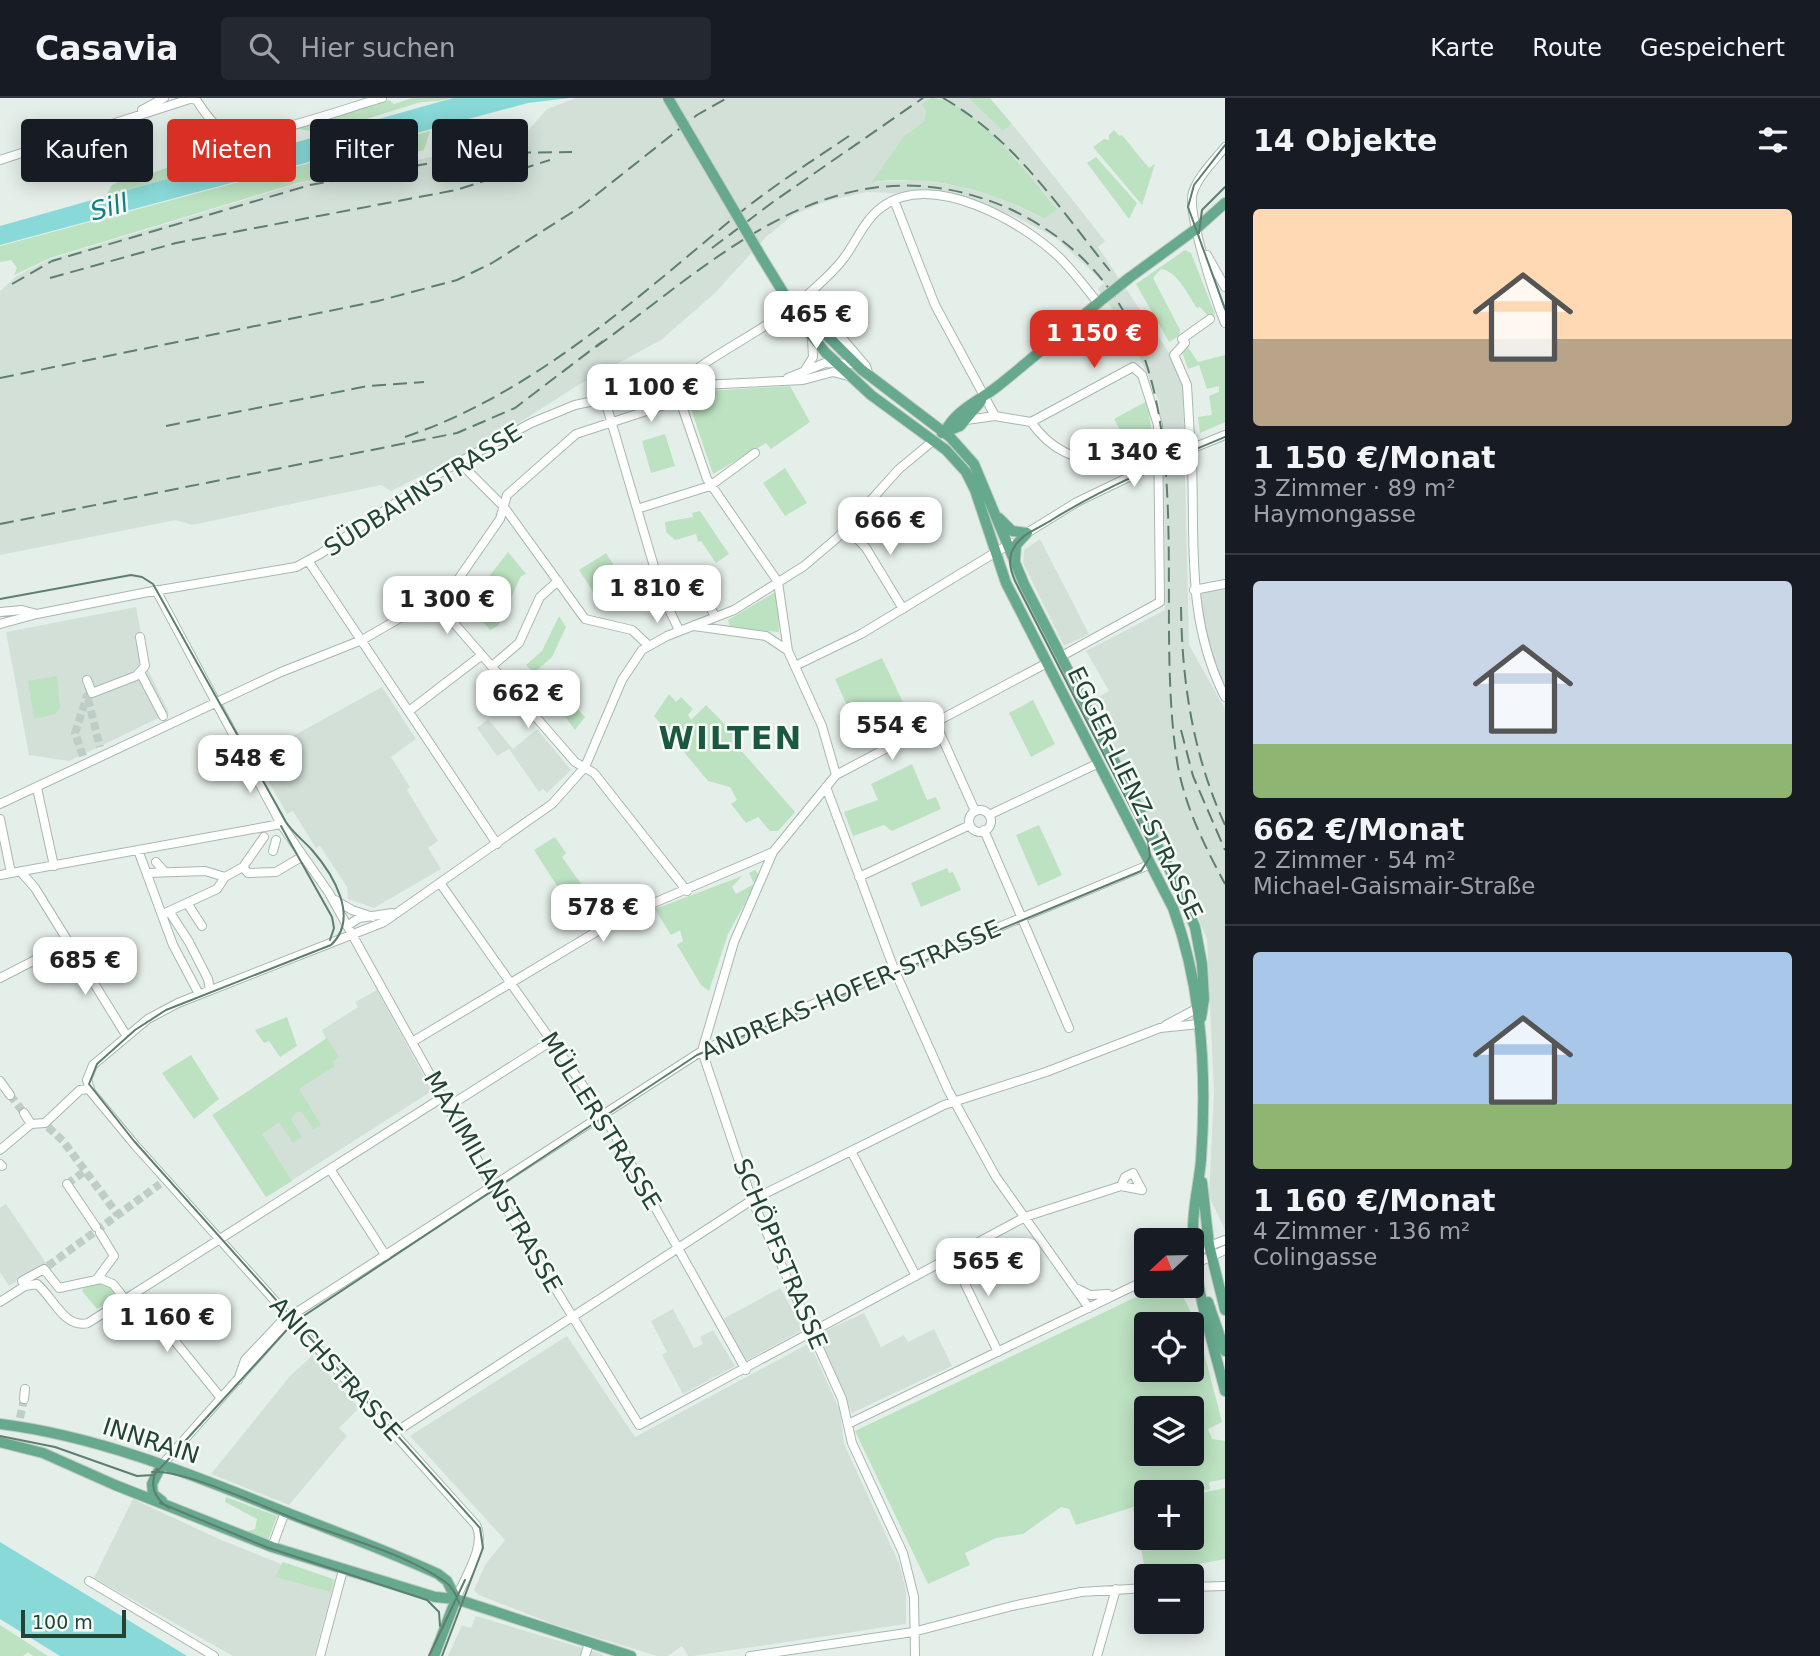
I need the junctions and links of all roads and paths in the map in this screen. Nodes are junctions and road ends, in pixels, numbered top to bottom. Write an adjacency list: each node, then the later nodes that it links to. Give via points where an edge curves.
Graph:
1 (164, 98): 5 (street)
2 (194, 98): 3 (street, via 225,131 248,136); 5 (street)
3 (382, 98)
4 (668, 98): 13 (main road, bridge)
5 (132, 116): 7 (street)
6 (1225, 147): 10 (street, via 1194,190 1191,210)
7 (0, 160)
8 (894, 200): 14 (street, via 917,195 943,197 999,215 1059,257); 23 (street, via 877,210 842,260 806,296 866,366); 26 (street, via 935,305)
9 (1225, 203): 10 (main road)
10 (1196, 229): 11 (street); 14 (main road, bridge)
11 (1203, 250): 12 (street); 17 (street)
12 (1225, 288)
13 (785, 294): 18 (main road, EGGER-LIENZ-STRASSE); 20 (main road, EGGER-LIENZ-STRASSE)
14 (1101, 301): 26 (main road)
15 (783, 313): 25 (street, via 753,336 696,367)
16 (1208, 318): 35 (street, via 1189,333 1174,355 1188,386)
17 (1224, 319)
18 (812, 337): 19 (main road, EGGER-LIENZ-STRASSE); 21 (street, via 813,357)
19 (836, 363): 20 (street); 21 (street); 22 (main road, EGGER-LIENZ-STRASSE)
20 (855, 364): 23 (main road, EGGER-LIENZ-STRASSE)
21 (803, 372): 24 (street)
22 (848, 376): 24 (street, SÜDBAHNSTRASSE, via 833,372); 36 (main road, EGGER-LIENZ-STRASSE)
23 (869, 376): 33 (main road, EGGER-LIENZ-STRASSE)
24 (786, 379): 25 (street, SÜDBAHNSTRASSE)
25 (675, 386): 27 (street, SÜDBAHNSTRASSE); 28 (street)
26 (985, 395): 29 (street); 30 (main road); 33 (main road, via 950,421)
27 (604, 397): 31 (street); 40 (street, SÜDBAHNSTRASSE, via 531,423)
28 (680, 400): 31 (street); 41 (street)
29 (995, 416): 30 (street); 32 (street)
30 (966, 420): 33 (main road)
31 (611, 422): 42 (street, via 576,434 507,495); 43 (street)
32 (1031, 422): 38 (street, via 1045,441 1063,452 1090,459); 70 (street, via 1133,367 1142,375 1151,399 1160,440 1161,599 1158,605)
33 (944, 432): 36 (main road); 44 (main road, EGGER-LIENZ-STRASSE, via 974,464)
34 (1225, 435): 46 (street, bridge, via 1077,502)
35 (1191, 437)
36 (933, 440): 45 (street); 48 (main road, EGGER-LIENZ-STRASSE, via 970,478)
37 (755, 453): 41 (street)
38 (1107, 453)
39 (1192, 462): 55 (street)
40 (460, 463): 42 (street); 49 (street, SÜDBAHNSTRASSE)
41 (710, 486): 43 (street); 52 (street)
42 (504, 507): 51 (street); 57 (street, via 457,580)
43 (637, 509): 56 (street)
44 (994, 513): 46 (main road, via 1012,531); 47 (main road, EGGER-LIENZ-STRASSE)
45 (846, 527): 52 (street, via 817,555); 58 (street, via 866,548)
46 (1027, 533): 47 (street); 50 (main road, via 1016,545)
47 (1007, 545): 48 (street); 50 (main road, EGGER-LIENZ-STRASSE)
48 (993, 552): 58 (street); 71 (main road, EGGER-LIENZ-STRASSE)
49 (309, 562): 54 (street, SÜDBAHNSTRASSE); 66 (street)
50 (1015, 564): 70 (main road, EGGER-LIENZ-STRASSE)
51 (558, 581): 67 (street, via 586,620 632,631); 72 (street, via 540,597 519,643)
52 (778, 582): 61 (street, via 734,610); 68 (street)
53 (1225, 584): 55 (street)
54 (156, 590): 60 (street, SÜDBAHNSTRASSE); 77 (street)
55 (1194, 590): 76 (street, via 1208,664)
56 (663, 597): 61 (street, via 696,583); 64 (street)
57 (433, 599): 66 (street); 69 (street)
58 (903, 609): 73 (street)
59 (0, 612): 60 (street)
60 (37, 614): 62 (street)
61 (715, 616): 63 (street)
62 (0, 624)
63 (691, 625): 64 (street); 68 (street, via 766,636)
64 (679, 630): 67 (street)
65 (140, 637): 74 (street, via 145,666)
66 (362, 640): 77 (street); 78 (street)
67 (648, 645): 82 (street, via 622,680)
68 (788, 651): 73 (street)
69 (482, 655): 72 (street); 78 (street)
70 (1060, 656): 100 (main road, EGGER-LIENZ-STRASSE)
71 (1047, 663): 80 (street); 81 (main road, EGGER-LIENZ-STRASSE)
72 (492, 666): 82 (street, via 575,762)
73 (795, 666): 83 (street)
74 (140, 672): 75 (street, via 92,693); 79 (street)
75 (87, 680)
76 (1225, 697)
77 (216, 702): 85 (street, via 85,760); 90 (street)
78 (409, 711): 95 (street)
79 (163, 716)
80 (935, 722): 83 (street); 87 (street)
81 (1098, 763): 88 (street); 102 (main road, EGGER-LIENZ-STRASSE)
82 (585, 767): 95 (street, via 557,800); 113 (street)
83 (836, 775): 84 (street)
84 (826, 787): 98 (street); 111 (street)
85 (37, 788): 86 (street); 103 (street)
86 (0, 804)
87 (975, 811): 88 (street); 91 (street)
88 (989, 815): 92 (street)
89 (0, 819): 107 (street)
90 (281, 824): 96 (street); 99 (street)
91 (970, 825): 92 (street); 111 (street)
92 (984, 831): 119 (street)
93 (264, 837): 104 (street)
94 (276, 840): 97 (street)
95 (498, 844): 112 (street)
96 (138, 850): 103 (street); 108 (street)
97 (273, 850)
98 (773, 852): 113 (street); 138 (street, via 734,942)
99 (303, 856): 104 (street, via 276,872 248,873); 114 (street)
100 (1162, 856): 102 (main road); 125 (main road, EGGER-LIENZ-STRASSE, via 1195,927)
101 (156, 862): 106 (street)
102 (1151, 864): 119 (street, ANDREAS-HOFER-STRASSE); 124 (main road, EGGER-LIENZ-STRASSE)
103 (54, 866): 105 (street)
104 (243, 867): 110 (street)
105 (20, 872): 107 (street); 123 (street)
106 (165, 872): 108 (street); 110 (street, via 187,869)
107 (11, 873): 109 (street)
108 (146, 873): 116 (street, via 154,900)
109 (0, 875)
110 (225, 877): 115 (street, via 218,889)
111 (859, 877): 126 (street)
112 (440, 883): 117 (street); 128 (street, MÜLLERSTRASSE)
113 (687, 891): 128 (street, via 621,917)
114 (329, 892): 118 (street, via 343,906); 121 (street, MAXIMILIANSTRASSE)
115 (187, 903): 116 (street); 120 (street)
116 (166, 912): 129 (street, via 188,941); 130 (street, via 173,940)
117 (395, 912): 118 (street); 122 (street, via 384,922)
118 (373, 917): 121 (street, via 359,918)
119 (1023, 918): 126 (street, ANDREAS-HOFER-STRASSE); 133 (street)
120 (202, 926)
121 (347, 926): 122 (street, MAXIMILIANSTRASSE)
122 (352, 935): 129 (street); 137 (street, MAXIMILIANSTRASSE)
123 (68, 943): 127 (street); 135 (street)
124 (1185, 944): 125 (main road, via 1191,951); 131 (main road, EGGER-LIENZ-STRASSE)
125 (1200, 949): 132 (main road, EGGER-LIENZ-STRASSE, via 1204,999)
126 (895, 970): 138 (street, ANDREAS-HOFER-STRASSE); 143 (street)
127 (0, 978)
128 (512, 983): 136 (street, MÜLLERSTRASSE); 137 (street)
129 (210, 990): 130 (street)
130 (199, 994): 135 (street)
131 (1196, 1009): 132 (main road, EGGER-LIENZ-STRASSE); 134 (street)
132 (1199, 1024): 134 (street); 150 (main road, EGGER-LIENZ-STRASSE)
133 (1069, 1028)
134 (1160, 1028): 143 (street)
135 (126, 1035): 140 (street, via 93,1065)
136 (553, 1040): 144 (street); 146 (street, MÜLLERSTRASSE)
137 (412, 1042): 142 (street, MAXIMILIANSTRASSE)
138 (702, 1051): 146 (street, ANDREAS-HOFER-STRASSE); 155 (street, SCHÖPFSTRASSE)
139 (0, 1081): 141 (street)
140 (89, 1089): 147 (street, via 80,1090 47,1125); 158 (street, ANICHSTRASSE)
141 (10, 1095)
142 (443, 1097): 144 (street, MAXIMILIANSTRASSE); 151 (street)
143 (954, 1102): 149 (street); 156 (street, via 996,1177)
144 (449, 1106): 153 (street, MAXIMILIANSTRASSE)
145 (24, 1113): 147 (street)
146 (603, 1114): 153 (street, ANDREAS-HOFER-STRASSE); 161 (street, MÜLLERSTRASSE)
147 (31, 1124): 148 (street)
148 (0, 1150)
149 (851, 1151): 155 (street); 168 (street)
150 (1201, 1164): 157 (main road, EGGER-LIENZ-STRASSE); 160 (main road, EGGER-LIENZ-STRASSE)
151 (330, 1169): 158 (street); 164 (street)
152 (67, 1184): 169 (street, via 114,1256)
153 (493, 1186): 164 (street, ANDREAS-HOFER-STRASSE); 181 (street, MAXIMILIANSTRASSE)
154 (1121, 1186): 156 (street)
155 (752, 1200): 161 (street); 182 (street, SCHÖPFSTRASSE)
156 (1025, 1217): 165 (street); 172 (street)
157 (1193, 1228)
158 (219, 1238): 175 (street); 180 (street, ANICHSTRASSE)
159 (1225, 1240): 160 (street)
160 (1209, 1245): 162 (street); 167 (main road, EGGER-LIENZ-STRASSE)
161 (678, 1248): 181 (street); 185 (street, MÜLLERSTRASSE)
162 (1204, 1249)
163 (1225, 1250): 167 (street)
164 (386, 1256): 180 (street, ANDREAS-HOFER-STRASSE)
165 (952, 1257): 168 (street); 184 (street)
166 (1204, 1257): 167 (street)
167 (1212, 1257): 179 (main road, EGGER-LIENZ-STRASSE)
168 (916, 1276): 182 (street)
169 (97, 1279): 170 (street, via 59,1288 46,1267); 175 (street, via 111,1282)
170 (22, 1281)
171 (1134, 1286): 173 (street)
172 (1078, 1289): 173 (street, via 1096,1296); 178 (street)
173 (1118, 1293): 178 (street)
174 (1204, 1293): 183 (main road, EGGER-LIENZ-STRASSE)
175 (127, 1295): 177 (street, via 88,1323 78,1324 68,1320 41,1287 29,1284); 188 (street)
176 (1204, 1298): 187 (main road, EGGER-LIENZ-STRASSE)
177 (0, 1302)
178 (1088, 1308): 184 (street)
179 (1225, 1310)
180 (292, 1318): 188 (street, ANDREAS-HOFER-STRASSE); 192 (street, ANICHSTRASSE)
181 (571, 1318): 185 (street, MAXIMILIANSTRASSE, via 639,1425); 192 (street)
182 (812, 1332): 185 (street); 191 (street, SCHÖPFSTRASSE, via 842,1399)
183 (1225, 1351)
184 (998, 1352): 191 (street)
185 (746, 1370)
186 (25, 1389): 189 (street)
187 (1225, 1391)
188 (221, 1398): 194 (street, ANDREAS-HOFER-STRASSE)
189 (24, 1399)
190 (0, 1424): 194 (main road, INNRAIN, via 57,1433)
191 (848, 1424): 205 (street, SCHÖPFSTRASSE, via 852,1443 911,1577)
192 (394, 1433): 204 (street, ANICHSTRASSE, via 480,1532)
193 (0, 1442): 195 (main road, INNRAIN, via 43,1453)
194 (161, 1466): 195 (main road, via 152,1483 153,1494); 196 (main road, INNRAIN)
195 (166, 1505): 197 (main road, INNRAIN)
196 (285, 1512): 197 (street); 204 (main road, INNRAIN, via 438,1574)
197 (272, 1547): 198 (main road, INNRAIN)
198 (343, 1570): 204 (main road, INNRAIN); 208 (street)
199 (89, 1581): 207 (street)
200 (1225, 1586): 201 (street)
201 (1204, 1587)
202 (1134, 1588): 203 (street)
203 (1116, 1589): 205 (street, via 1031,1602); 214 (street)
204 (456, 1599): 206 (main road, INNRAIN); 209 (main road)
205 (913, 1632): 212 (street); 213 (street, SCHÖPFSTRASSE)
206 (589, 1643): 210 (street); 211 (main road, INNRAIN)
207 (214, 1656)
208 (320, 1656)
209 (434, 1656)
210 (585, 1656)
211 (631, 1656)
212 (750, 1656)
213 (915, 1656)
214 (1097, 1656)

